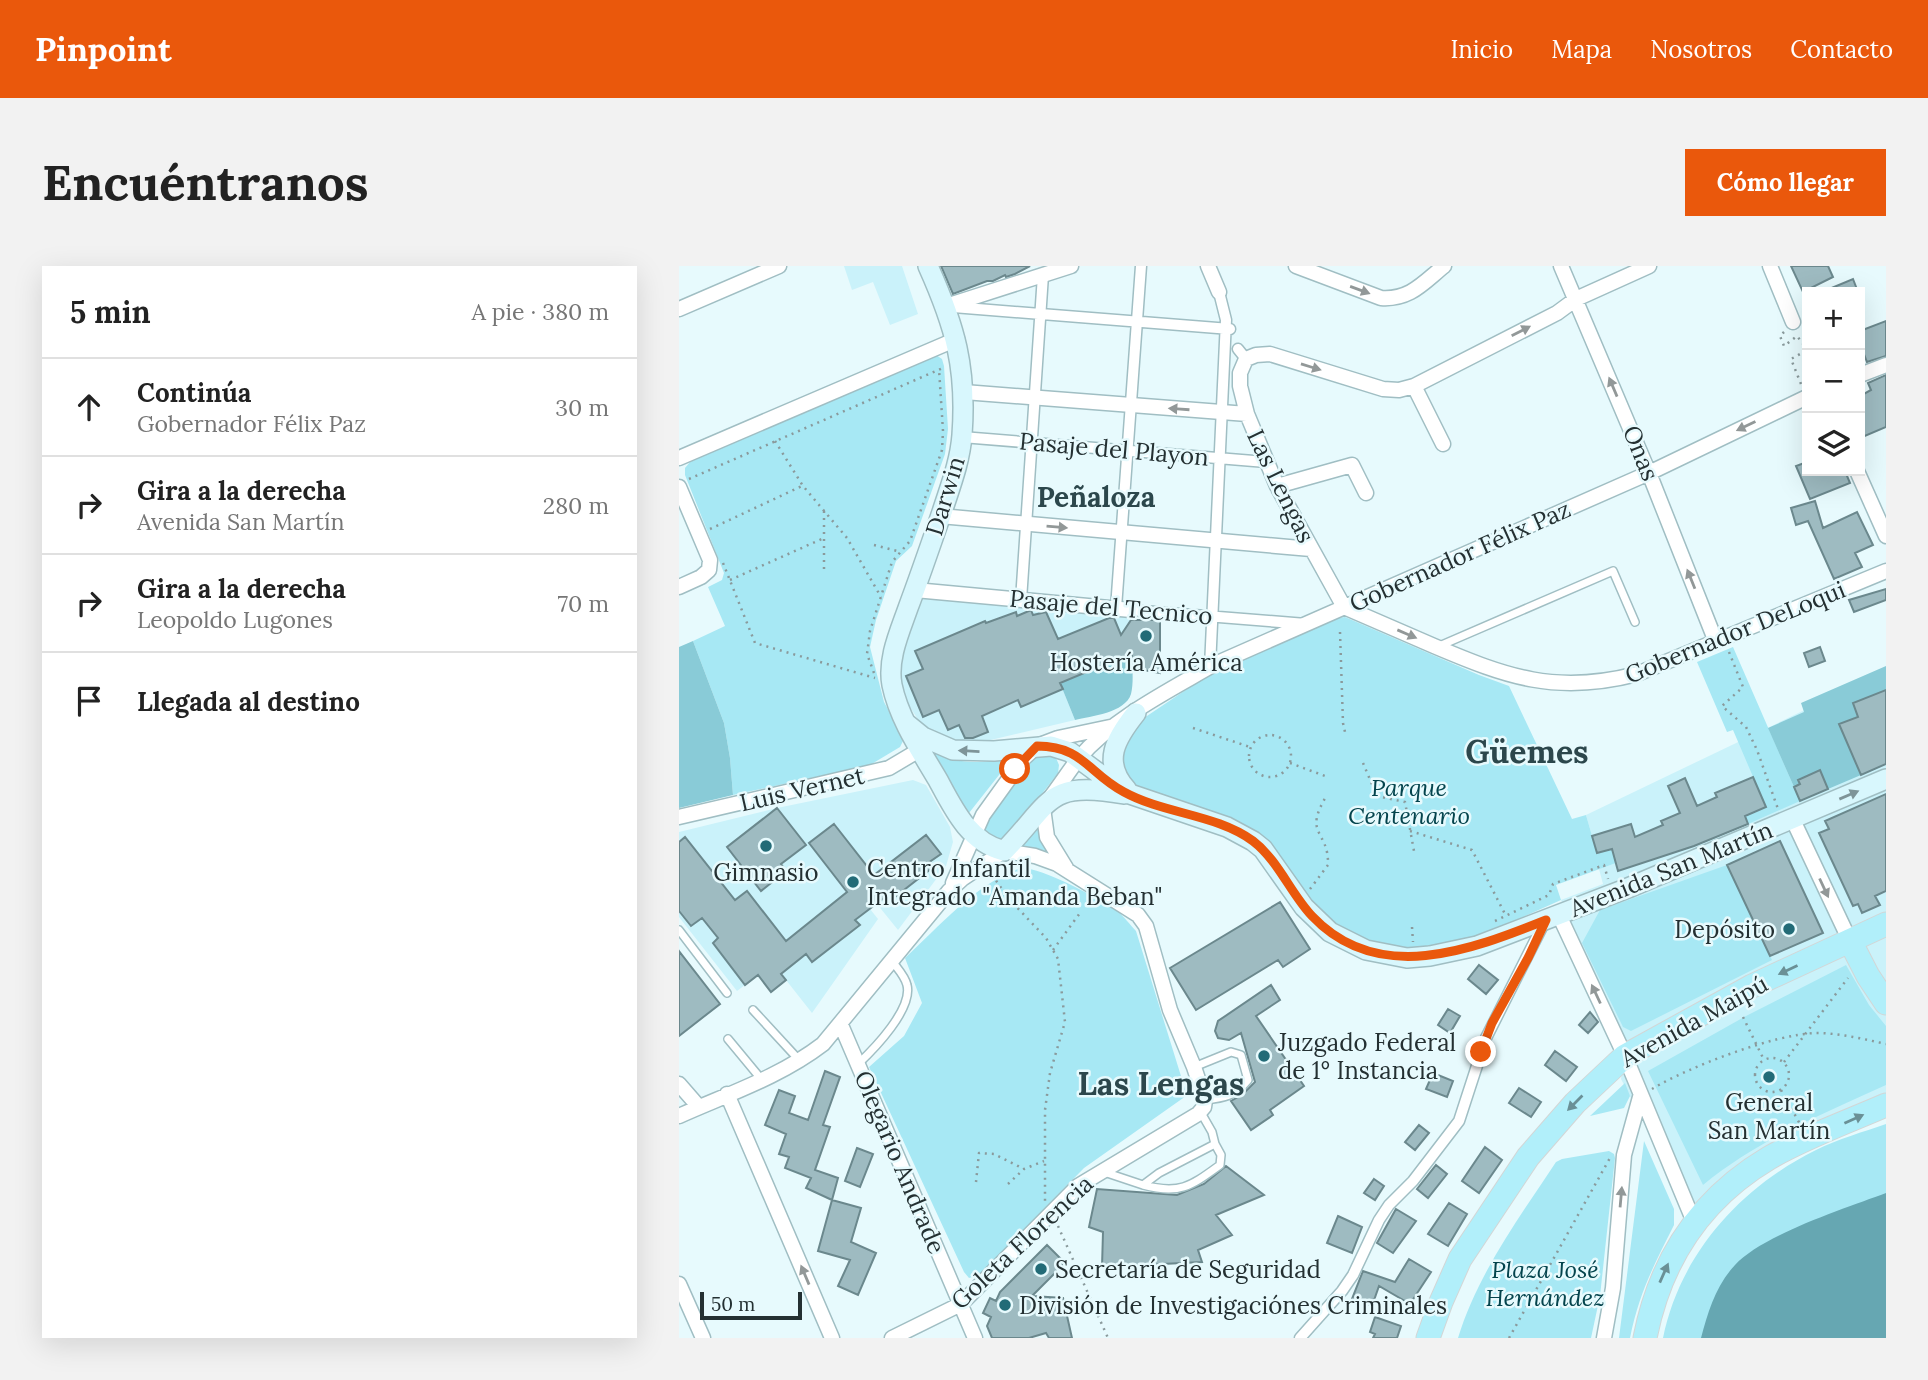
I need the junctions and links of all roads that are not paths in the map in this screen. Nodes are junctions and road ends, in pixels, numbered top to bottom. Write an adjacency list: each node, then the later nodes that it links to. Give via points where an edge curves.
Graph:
1 (779, 266): 15 (street)
2 (928, 266): 14 (main road, Darwin)
3 (1071, 266): 11 (street)
4 (1141, 266): 17 (street)
5 (1208, 266): 12 (street)
6 (1296, 266): 7 (street, one-way to 7, via 1395,299 1407,296)
7 (1444, 266)
8 (1562, 266): 13 (street, Onas)
9 (1649, 266): 13 (street)
10 (1770, 266): 18 (street)
11 (1043, 275): 14 (street); 16 (street)
12 (1219, 292): 19 (street)
13 (1576, 299): 23 (street, one-way to 13); 37 (street, Onas, one-way to 13)
14 (946, 306): 16 (street); 20 (main road, Darwin)
15 (679, 309)
16 (1040, 313): 17 (street); 26 (street)
17 (1137, 321): 19 (street); 27 (street)
18 (1793, 322)
19 (1227, 326): 28 (street)
20 (957, 339): 24 (main road, Darwin); 34 (street)
21 (1886, 365): 22 (street)
22 (1865, 373)
23 (1414, 386): 29 (street, Las Lengas, one-way to 23, via 1240,386 1242,354 1270,354 1383,389); 32 (street)
24 (964, 392): 26 (street); 30 (main road, Darwin)
25 (1802, 392): 37 (street, Gobernador Félix Paz, one-way to 37)
26 (1035, 398): 27 (street); 31 (street)
27 (1131, 405): 28 (street, one-way to 27); 33 (street)
28 (1222, 412): 29 (street); 35 (street)
29 (1247, 414): 36 (street, Las Lengas)
30 (962, 437): 31 (street, Pasaje del Playon); 42 (main road, Darwin)
31 (1032, 443): 33 (street, Pasaje del Playon); 43 (street)
32 (1443, 444)
33 (1128, 451): 35 (street, Pasaje del Playon); 44 (street)
34 (679, 458)
35 (1220, 458): 36 (street, Pasaje del Playon); 46 (street)
36 (1266, 462): 40 (street, Las Lengas)
37 (1649, 473): 52 (street, Gobernador Félix Paz); 57 (street, Onas, one-way to 37)
38 (1859, 476): 45 (street)
39 (679, 485): 49 (street, via 711,560 701,578)
40 (1277, 486): 41 (street, via 1352,465); 47 (street, Las Lengas)
41 (1366, 493)
42 (940, 516): 43 (street); 50 (main road, Darwin)
43 (1026, 524): 44 (street, one-way to 44); 51 (street)
44 (1122, 532): 46 (street); 53 (street)
45 (1886, 536)
46 (1216, 541): 47 (street); 54 (street)
47 (1311, 549): 52 (street, Las Lengas)
48 (1886, 570): 57 (street, Gobernador DeLoqui)
49 (679, 587)
50 (915, 590): 51 (street, Pasaje del Tecnico); 61 (main road, Darwin, via 891,671)
51 (1021, 600): 53 (street, Pasaje del Tecnico)
52 (1344, 607): 56 (street, Gobernador Félix Paz); 58 (street, Gobernador DeLoqui, one-way to 58)
53 (1124, 609): 54 (street, Pasaje del Tecnico)
54 (1212, 616): 56 (street, Pasaje del Tecnico); 59 (street)
55 (1635, 622): 58 (lane, via 1613,570)
56 (1307, 624): 59 (street, Gobernador Félix Paz)
57 (1720, 641): 58 (street, Gobernador DeLoqui, via 1637,674 1573,684 1522,679)
58 (1437, 647)
59 (1210, 667): 60 (street, Gobernador Félix Paz)
60 (1136, 713): 62 (street, Gobernador Félix Paz); 67 (main road, via 1113,753 1117,776)
61 (907, 724): 63 (main road, one-way to 61, via 953,750); 64 (main road, Darwin)
62 (1118, 724): 63 (street, Gobernador Félix Paz); 65 (street, Gobernador Félix Paz)
63 (1037, 746): 65 (main road, via 1062,748); 71 (street, Gobernador Félix Paz, via 991,802)
64 (921, 749): 70 (street, Luis Vernet, via 890,768); 71 (main road, Darwin, via 955,812)
65 (1079, 758): 67 (main road, Avenida San Martín); 68 (street, Gobernador Félix Paz)
66 (1886, 779): 69 (main road, Avenida San Martín, one-way to 66)
67 (1132, 796): 68 (main road, Avenida San Martín, via 1079,789); 75 (main road, Avenida San Martín, via 1227,827 1253,841 1315,920 1366,950 1396,957 1430,956 1477,946)
68 (1047, 803): 72 (main road, Gobernador Félix Paz); 73 (street, via 1047,837)
69 (1785, 815): 75 (main road, Avenida San Martín); 78 (street, one-way to 78)
70 (679, 817)
71 (973, 834): 72 (main road, Darwin); 74 (street, Gobernador Félix Paz)
72 (1004, 851): 73 (street, via 1035,856); 74 (street, Gobernador Félix Paz)
73 (1067, 869): 88 (street, via 1124,904 1146,926 1170,1010)
74 (949, 891): 79 (street, Gobernador Félix Paz)
75 (1552, 917): 85 (street, one-way to 75); 107 (street, via 1486,1038 1459,1121 1389,1205 1353,1275)
76 (1886, 924): 78 (main road, Avenida Maipú)
77 (679, 930): 80 (lane)
78 (1850, 941): 81 (main road); 85 (main road, Avenida Maipú, one-way to 85, via 1752,986)
79 (892, 961): 83 (street, Gobernador Félix Paz); 87 (lane, via 906,981 906,999 880,1044)
80 (727, 993)
81 (1886, 1003)
82 (753, 1010): 86 (lane)
83 (841, 1024): 86 (street, Gobernador Félix Paz); 87 (street, Olegario Andrade)
84 (728, 1039): 89 (lane)
85 (1625, 1056): 92 (street); 108 (main road, Avenida Maipú, one-way to 108, via 1575,1102 1528,1157 1460,1259)
86 (800, 1061): 89 (street, Gobernador Félix Paz)
87 (858, 1064): 102 (street, Olegario Andrade)
88 (1194, 1067): 94 (street); 94 (lane, via 1231,1052 1241,1055 1245,1066 1248,1080 1239,1091)
89 (763, 1081): 91 (street, Gobernador Félix Paz)
90 (679, 1084): 95 (street)
91 (727, 1094): 95 (street, Gobernador Félix Paz); 104 (street, one-way to 91)
92 (1640, 1097): 100 (street); 109 (street, one-way to 92, via 1613,1288 1624,1155)
93 (1886, 1105): 100 (main road, one-way to 93, via 1720,1195 1769,1158)
94 (1203, 1106): 97 (lane); 98 (street, Goleta Florencia)
95 (699, 1107): 96 (street, Gobernador Félix Paz)
96 (679, 1116)
97 (1215, 1144): 99 (lane); 99 (lane, via 1220,1165 1181,1190)
98 (1100, 1171): 99 (lane); 102 (street, Goleta Florencia, via 1078,1186)
99 (1143, 1185)
100 (1694, 1222): 110 (main road, one-way to 100, via 1667,1265)
101 (679, 1284): 103 (street)
102 (961, 1304): 105 (street, Goleta Florencia); 106 (street, Olegario Andrade)
103 (703, 1338)
104 (832, 1338)
105 (892, 1338)
106 (975, 1338)
107 (1300, 1338)
108 (1428, 1338)
109 (1604, 1338)
110 (1645, 1338)

